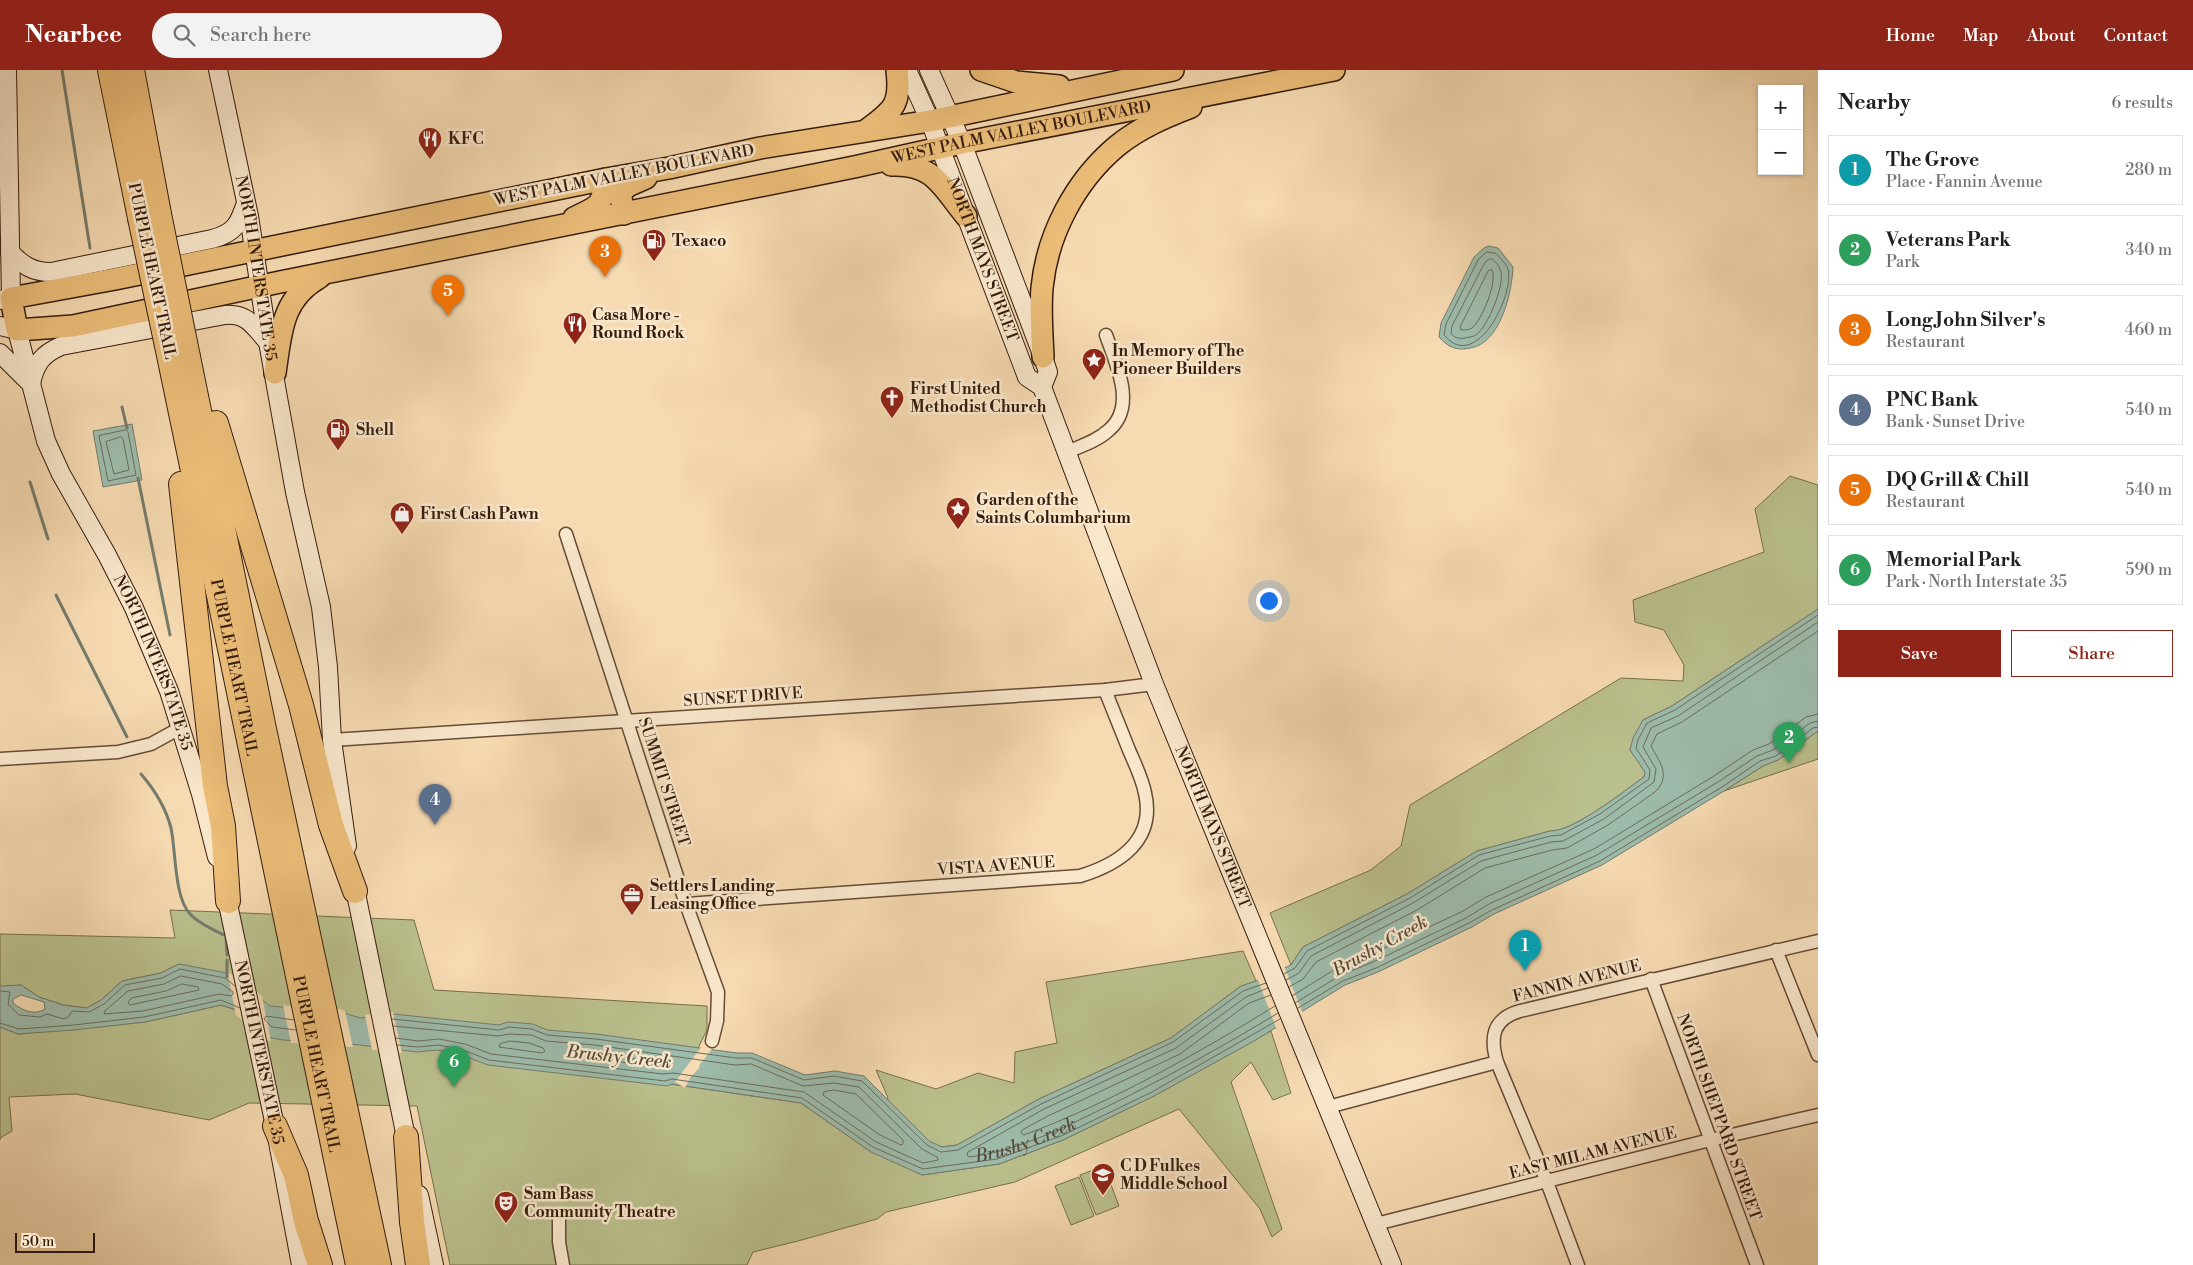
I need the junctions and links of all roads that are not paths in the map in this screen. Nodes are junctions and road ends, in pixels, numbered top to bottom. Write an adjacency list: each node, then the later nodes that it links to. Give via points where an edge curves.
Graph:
1 (7, 70): 26 (main road, NORTH INTERSTATE 35)
2 (110, 70): 22 (highway, PURPLE HEART TRAIL)
3 (132, 70): 22 (highway, PURPLE HEART TRAIL)
4 (218, 70): 20 (main road, NORTH INTERSTATE 35)
5 (897, 70): 14 (highway, via 899,92 894,106)
6 (907, 70): 13 (main road, NORTH MAYS STREET)
7 (929, 70): 13 (main road, NORTH MAYS STREET)
8 (981, 70): 11 (highway, via 1016,82 1045,86)
9 (1173, 70): 11 (highway)
10 (1334, 70): 12 (highway, WEST PALM VALLEY BOULEVARD)
11 (1134, 78): 13 (highway, WEST PALM VALLEY BOULEVARD)
12 (1259, 84): 15 (highway, WEST PALM VALLEY BOULEVARD); 34 (highway, via 1152,123 1118,145 1093,170 1054,234 1042,287)
13 (940, 119): 14 (highway, WEST PALM VALLEY BOULEVARD); 15 (main road, NORTH MAYS STREET); 16 (main road, NORTH MAYS STREET)
14 (867, 130): 18 (highway, WEST PALM VALLEY BOULEVARD)
15 (962, 143): 16 (highway, WEST PALM VALLEY BOULEVARD); 34 (main road, NORTH MAYS STREET)
16 (939, 148): 17 (highway, WEST PALM VALLEY BOULEVARD); 23 (main road, NORTH MAYS STREET)
17 (854, 167): 21 (highway, WEST PALM VALLEY BOULEVARD); 23 (highway, via 906,164 922,168 938,181)
18 (669, 168): 19 (highway, WEST PALM VALLEY BOULEVARD); 21 (highway, via 622,191)
19 (606, 179): 24 (highway, via 603,200 595,208); 25 (highway, WEST PALM VALLEY BOULEVARD)
20 (246, 203): 25 (main road, NORTH INTERSTATE 35); 26 (main road, via 232,231 203,241 51,272 34,271)
21 (624, 214): 24 (highway, WEST PALM VALLEY BOULEVARD)
22 (150, 216): 35 (highway, PURPLE HEART TRAIL, bridge)
23 (966, 216): 38 (main road, NORTH MAYS STREET, via 1027,377)
24 (558, 226): 27 (highway, WEST PALM VALLEY BOULEVARD)
25 (253, 250): 28 (main road, NORTH INTERSTATE 35); 29 (highway, WEST PALM VALLEY BOULEVARD)
26 (10, 252): 29 (main road, NORTH INTERSTATE 35)
27 (329, 272): 28 (highway); 36 (highway, via 304,288 289,307)
28 (259, 286): 30 (highway, via 74,326); 32 (main road, NORTH INTERSTATE 35)
29 (5, 299): 30 (highway, NORTH INTERSTATE 35)
30 (8, 328): 37 (main road, NORTH INTERSTATE 35)
31 (1106, 335): 39 (street, via 1121,376 1122,410 1111,429)
32 (268, 342): 36 (main road, NORTH INTERSTATE 35); 37 (main road, via 244,317 225,315 61,346 39,360)
33 (0, 353): 37 (main road)
34 (1043, 357): 38 (main road, NORTH MAYS STREET, via 1048,372)
35 (179, 359): 47 (highway, via 216,424 301,705 331,825); 49 (highway, via 172,429 187,525); 59 (highway, PURPLE HEART TRAIL)
36 (274, 373): 45 (main road, NORTH INTERSTATE 35, via 295,492 321,607)
37 (30, 384): 44 (main road, NORTH INTERSTATE 35, via 46,441 134,608)
38 (1042, 387): 39 (main road, NORTH MAYS STREET)
39 (1067, 452): 41 (main road, NORTH MAYS STREET)
40 (566, 534): 43 (street, SUMMIT STREET)
41 (1154, 684): 42 (street, SUNSET DRIVE); 56 (main road, NORTH MAYS STREET)
42 (1105, 690): 43 (street, SUNSET DRIVE); 48 (street, VISTA AVENUE, via 1141,779 1147,807 1145,822 1134,846 1112,865 1080,876)
43 (628, 721): 45 (street, SUNSET DRIVE); 48 (street, SUMMIT STREET)
44 (182, 727): 46 (street, via 151,744 118,752); 49 (main road, NORTH INTERSTATE 35)
45 (332, 740): 47 (main road, NORTH INTERSTATE 35)
46 (0, 759)
47 (356, 897): 60 (main road, NORTH INTERSTATE 35)
48 (686, 904): 53 (street, SUMMIT STREET, via 718,992 717,1021)
49 (229, 906): 58 (main road, NORTH INTERSTATE 35)
50 (1818, 940): 51 (street, FANNIN AVENUE)
51 (1776, 950): 52 (street, FANNIN AVENUE); 54 (street)
52 (1651, 979): 55 (street, FANNIN AVENUE, via 1511,1013 1495,1030 1493,1042); 61 (street, NORTH SHEPPARD STREET)
53 (712, 1041)
54 (1818, 1055)
55 (1497, 1062): 56 (street); 62 (street, FANNIN AVENUE)
56 (1328, 1107): 64 (main road, NORTH MAYS STREET)
57 (1818, 1115): 61 (street, EAST MILAM AVENUE)
58 (274, 1126): 65 (main road, NORTH INTERSTATE 35); 66 (highway, via 296,1175)
59 (339, 1129): 67 (highway, PURPLE HEART TRAIL); 68 (highway, PURPLE HEART TRAIL)
60 (405, 1132): 69 (highway); 70 (main road, NORTH INTERSTATE 35)
61 (1710, 1140): 62 (street, EAST MILAM AVENUE); 74 (street, NORTH SHEPPARD STREET)
62 (1547, 1182): 64 (street, EAST MILAM AVENUE); 73 (street, FANNIN AVENUE)
63 (559, 1216): 71 (street)
64 (1376, 1224): 72 (main road, NORTH MAYS STREET)
65 (301, 1265)
66 (320, 1265)
67 (358, 1265)
68 (379, 1265)
69 (418, 1265)
70 (434, 1265)
71 (563, 1265)
72 (1392, 1265)
73 (1578, 1265)
74 (1757, 1265)

